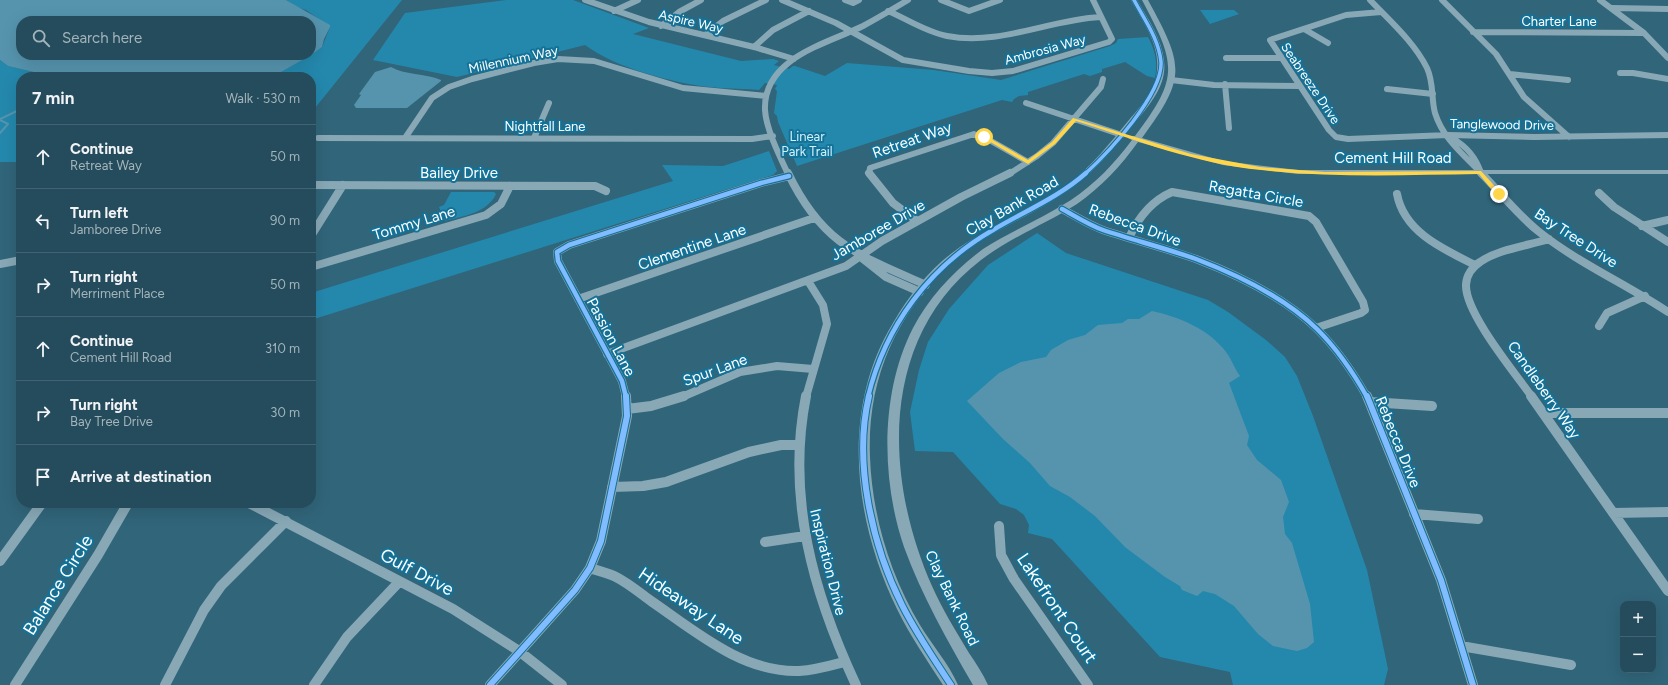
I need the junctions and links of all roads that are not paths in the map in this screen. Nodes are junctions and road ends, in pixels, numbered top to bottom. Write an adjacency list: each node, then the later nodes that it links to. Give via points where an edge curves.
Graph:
1 (585, 0): 19 (street, Aspire Way)
2 (638, 0): 19 (street)
3 (701, 0): 24 (street, via 679,12)
4 (766, 0): 29 (street, via 723,21)
5 (782, 0): 20 (street)
6 (845, 0): 7 (street, via 853,3)
7 (860, 0)
8 (908, 0): 21 (street)
9 (941, 0): 10 (street, via 969,11)
10 (1000, 0)
11 (1093, 0): 23 (street, Ambrosia Way)
12 (1134, 0): 51 (street, Clay Bank Road, via 1157,46 1161,70 1160,81 1154,92)
13 (1145, 0): 38 (street, Clay Bank Road, via 1169,48)
14 (1370, 0): 22 (street, Bay Tree Drive)
15 (1442, 0): 27 (street)
16 (1600, 0): 17 (street)
17 (1612, 8): 18 (street); 28 (street)
18 (1668, 9)
19 (614, 11): 24 (street, Aspire Way)
20 (809, 11): 26 (street); 31 (street, via 778,27)
21 (888, 11): 23 (street, via 929,31 971,39 1004,36 1066,19); 26 (street)
22 (1381, 12): 25 (street, via 1346,15); 45 (street, Bay Tree Drive, via 1422,59 1429,71)
23 (1100, 18): 26 (street, Ambrosia Way, via 1112,39 1109,42 1018,70 998,73 969,72 908,61 894,56)
24 (662, 26): 29 (street, Aspire Way)
25 (1304, 29): 30 (street); 34 (street, Seabreeze Drive, via 1270,40)
26 (851, 31): 32 (street)
27 (1473, 32): 28 (street, Charter Lane); 36 (street, via 1496,54)
28 (1644, 33): 35 (street)
29 (705, 36): 31 (street, Aspire Way)
30 (1328, 42)
31 (754, 47): 32 (street, Aspire Way)
32 (794, 58): 46 (street, via 771,84)
33 (1226, 58): 34 (street)
34 (1281, 58): 43 (street, Seabreeze Drive)
35 (1668, 58)
36 (1510, 74): 41 (street); 56 (street, via 1524,97)
37 (1620, 74): 40 (street, via 1633,73)
38 (1172, 77): 42 (street); 60 (street, Clay Bank Road, via 1163,103)
39 (1103, 79): 49 (street, Jamboree Drive, via 1102,87)
40 (1668, 79)
41 (1568, 80)
42 (1225, 84): 43 (street); 50 (street)
43 (1300, 86): 55 (street, Seabreeze Drive)
44 (1387, 88): 45 (street)
45 (1433, 94): 52 (street, Bay Tree Drive, via 1437,117)
46 (766, 96): 54 (street, via 765,115); 58 (street, Millennium Way, via 683,88 594,61 558,59 534,63 449,87 432,98)
47 (548, 103): 59 (street)
48 (1026, 103): 49 (street)
49 (1075, 120): 51 (street); 61 (street, Jamboree Drive, via 1054,143)
50 (1229, 128)
51 (1122, 135): 60 (street, Cement Hill Road); 86 (street, Clay Bank Road, via 1081,178 1048,200 978,238 944,264)
52 (1448, 135): 55 (street, Tanglewood Drive, via 1348,139); 56 (street, Tanglewood Drive); 63 (street, Bay Tree Drive, via 1468,162)
53 (1668, 135): 56 (street, Tanglewood Drive)
54 (773, 136): 59 (street, Nightfall Lane, via 752,139); 64 (street)
55 (1336, 137)
56 (1569, 137)
57 (318, 138): 58 (street, Nightfall Lane)
58 (405, 138): 59 (street, Nightfall Lane)
59 (534, 138)
60 (1137, 139): 63 (street, Cement Hill Road, via 1206,159 1279,171); 71 (street, Clay Bank Road, via 1096,185)
61 (1028, 162): 74 (street, Jamboree Drive); 74 (street, Retreat Way, via 974,134 870,168 869,174 889,199)
62 (1668, 172): 63 (street, Cement Hill Road)
63 (1481, 173): 78 (street, Bay Tree Drive, via 1515,211)
64 (789, 176): 72 (street); 88 (street, Passion Lane, via 562,248 557,252 557,258)
65 (316, 185): 66 (street, Bailey Drive)
66 (343, 185): 67 (street, Bailey Drive); 76 (street)
67 (510, 186): 68 (street, Bailey Drive, via 595,186); 84 (street, Tommy Lane, via 501,204 486,215)
68 (606, 190)
69 (1397, 194): 83 (street, via 1397,204 1416,229 1442,248)
70 (1599, 194): 75 (street)
71 (1062, 209): 77 (street, Rebecca Drive, via 1101,229); 127 (street, Clay Bank Road, via 992,247 947,286 914,336 898,383 892,444 897,495 904,525 926,586 943,622)
72 (814, 218): 80 (street, via 839,242); 88 (street, Clementine Lane)
73 (1668, 220): 75 (street)
74 (917, 221): 80 (street, Jamboree Drive)
75 (1642, 226): 79 (street)
76 (316, 228)
77 (1129, 238): 91 (street, Rebecca Drive, via 1195,259 1239,277 1271,294); 91 (street, Regatta Circle, via 1143,214 1172,192 1309,216 1316,222 1363,302 1365,310)
78 (1549, 239): 83 (street, via 1494,255); 87 (street, Bay Tree Drive)
79 (1668, 242)
80 (860, 256): 85 (street, Jamboree Drive, via 846,266); 86 (street, via 886,277)
81 (16, 261): 82 (street)
82 (0, 264)
83 (1475, 265): 98 (street, Candleberry Way, via 1465,281 1471,309)
84 (316, 266)
85 (808, 281): 92 (street, Jamboree Drive); 93 (street, Inspiration Drive, via 822,301 827,322 823,344)
86 (923, 288): 126 (street, Clay Bank Road, via 893,330 872,379 866,416 866,471 875,530 897,595)
87 (1645, 296): 89 (street, Bay Tree Drive); 90 (street, via 1607,313)
88 (578, 300): 92 (street, Passion Lane)
89 (1668, 312)
90 (1599, 326)
91 (1316, 328): 94 (street, Rebecca Drive, via 1353,372)
92 (607, 354): 96 (street, Passion Lane, via 625,388)
93 (813, 370): 96 (street, Spur Lane, via 777,366 740,372 664,403); 99 (street, Inspiration Drive, via 805,400)
94 (1370, 402): 95 (street); 106 (street, Rebecca Drive)
95 (1432, 406)
96 (627, 408): 100 (street, Passion Lane)
97 (1668, 413): 98 (street)
98 (1544, 414): 105 (street, Candleberry Way)
99 (799, 444): 100 (street, via 752,449 673,480 640,486); 110 (street, Inspiration Drive, via 800,503)
100 (612, 487): 113 (street, Passion Lane, via 601,541)
101 (38, 508): 112 (street)
102 (125, 508): 120 (street, Balance Circle, via 98,556)
103 (259, 508): 108 (street, Gulf Drive)
104 (1668, 512): 105 (street)
105 (1613, 513): 115 (street, Candleberry Way)
106 (1414, 514): 107 (street); 116 (street, Rebecca Drive, via 1443,588)
107 (1478, 519)
108 (286, 521): 114 (street, Gulf Drive); 121 (street, via 221,586 204,610)
109 (999, 526): 128 (street, Lakefront Court, via 1001,555 1014,579)
110 (805, 536): 111 (street); 118 (street, Inspiration Drive, via 824,611)
111 (765, 542)
112 (0, 561)
113 (590, 568): 117 (street, Passion Lane, via 575,590); 118 (street, Hideaway Lane, via 621,580 721,650 739,659 764,667 799,671 828,668)
114 (399, 582): 117 (street, Gulf Drive, via 453,609); 122 (street, via 347,637)
115 (1668, 590)
116 (1461, 646): 119 (street); 129 (street, Rebecca Drive)
117 (519, 651): 123 (street, Passion Lane); 124 (street, Gulf Drive)
118 (844, 662): 125 (street, Inspiration Drive)
119 (1571, 665)
120 (15, 685)
121 (165, 685)
122 (314, 685)
123 (490, 685)
124 (562, 685)
125 (856, 685)
126 (951, 685)
127 (981, 685)
128 (1088, 685)
129 (1473, 685)

